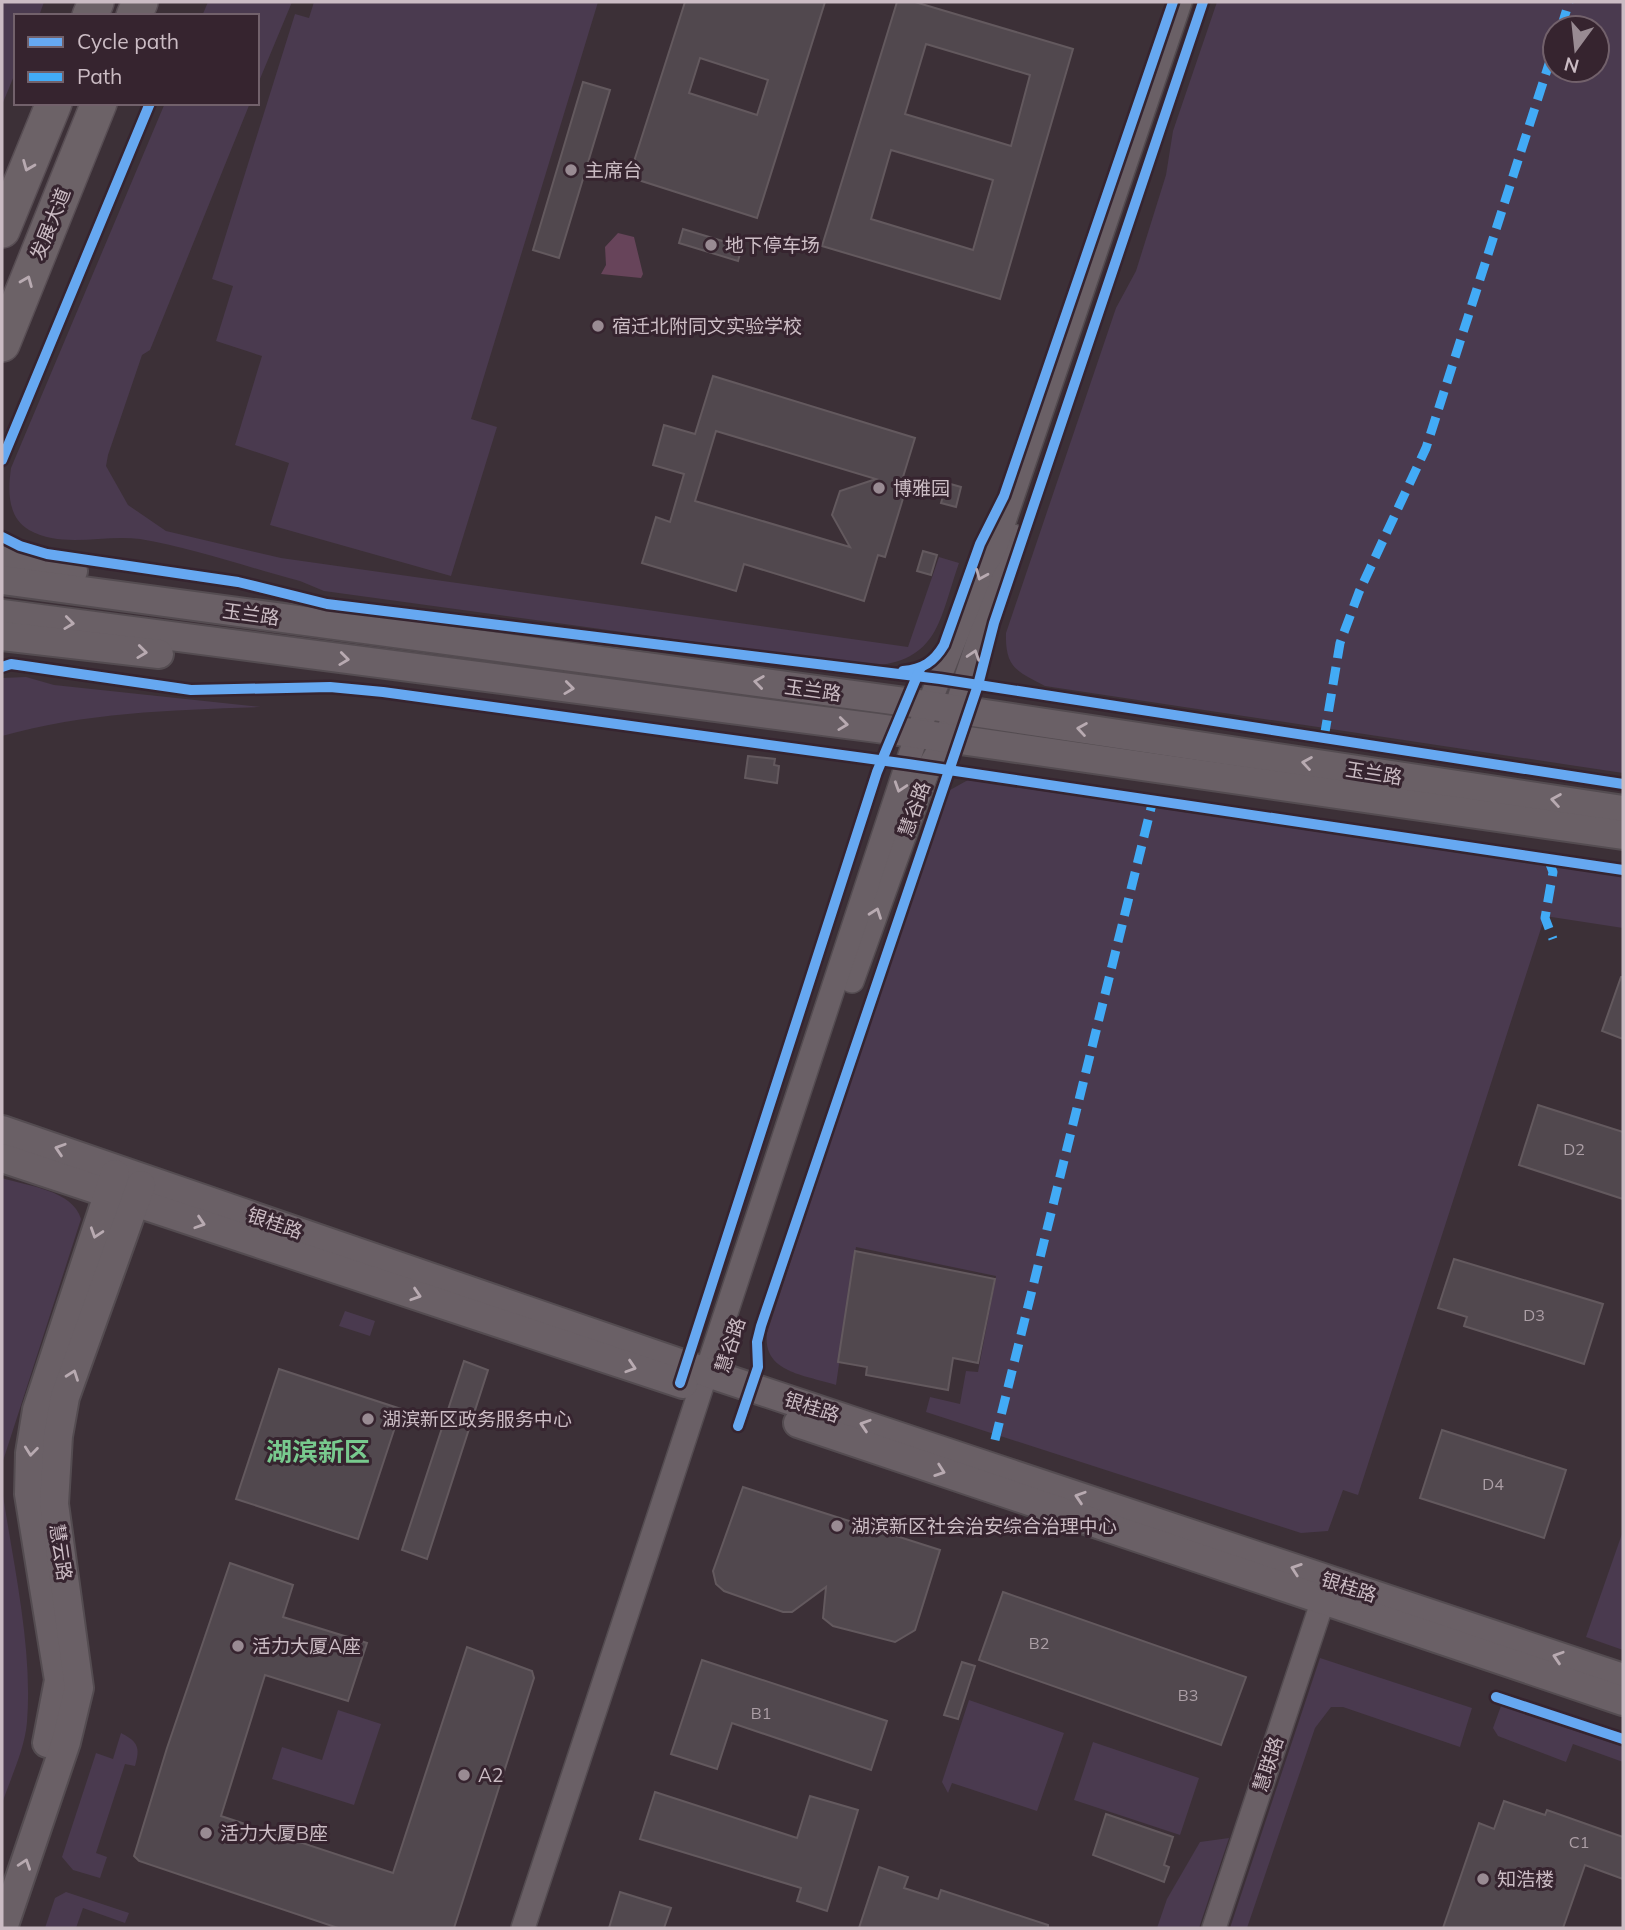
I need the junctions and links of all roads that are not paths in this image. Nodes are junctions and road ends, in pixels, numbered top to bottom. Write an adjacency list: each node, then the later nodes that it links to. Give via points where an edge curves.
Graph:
1 (1180, 2): 13 (street, 慧谷路, one-way to 13, via 995,548)
2 (1193, 2): 14 (street, 慧谷路, one-way to 2)
3 (53, 105): 5 (main road, one-way to 5)
4 (98, 105): 6 (main road, 发展大道, one-way to 4)
5 (2, 230)
6 (2, 344)
7 (2, 558): 10 (street, via 182,589)
8 (2, 580): 10 (street, 玉兰路)
9 (2, 614): 12 (street, 玉兰路, one-way to 12)
10 (308, 621): 13 (street, 玉兰路, one-way to 10)
11 (2, 636): 12 (street, one-way to 12, via 180,657)
12 (304, 654): 15 (street, 玉兰路, one-way to 15)
13 (927, 705): 14 (street, 玉兰路); 15 (street, 慧谷路)
14 (956, 710): 16 (street, 慧谷路); 17 (street, 玉兰路, one-way to 14)
15 (917, 734): 16 (street, 玉兰路); 22 (street, 慧谷路, one-way to 22)
16 (946, 738): 18 (street, 玉兰路); 22 (street, 慧谷路, one-way to 16, via 929,767)
17 (1623, 810)
18 (1623, 835)
19 (2, 1130): 21 (street, 银桂路, one-way to 19)
20 (2, 1158): 21 (street, 银桂路)
21 (126, 1185): 22 (street, 银桂路); 26 (street, 慧云路, one-way to 26, via 37,1410 29,1494 58,1659 58,1698); 27 (street, 慧云路, one-way to 21, via 66,1742 79,1688 54,1504 58,1436)
22 (708, 1389): 23 (street, 银桂路, one-way to 23); 24 (street, 银桂路, one-way to 22); 28 (street, 慧谷路)
23 (1323, 1600): 25 (street, 银桂路); 29 (street, 慧联路)
24 (1623, 1678)
25 (1623, 1701)
26 (2, 1872)
27 (3, 1928)
28 (523, 1928)
29 (1213, 1928)

